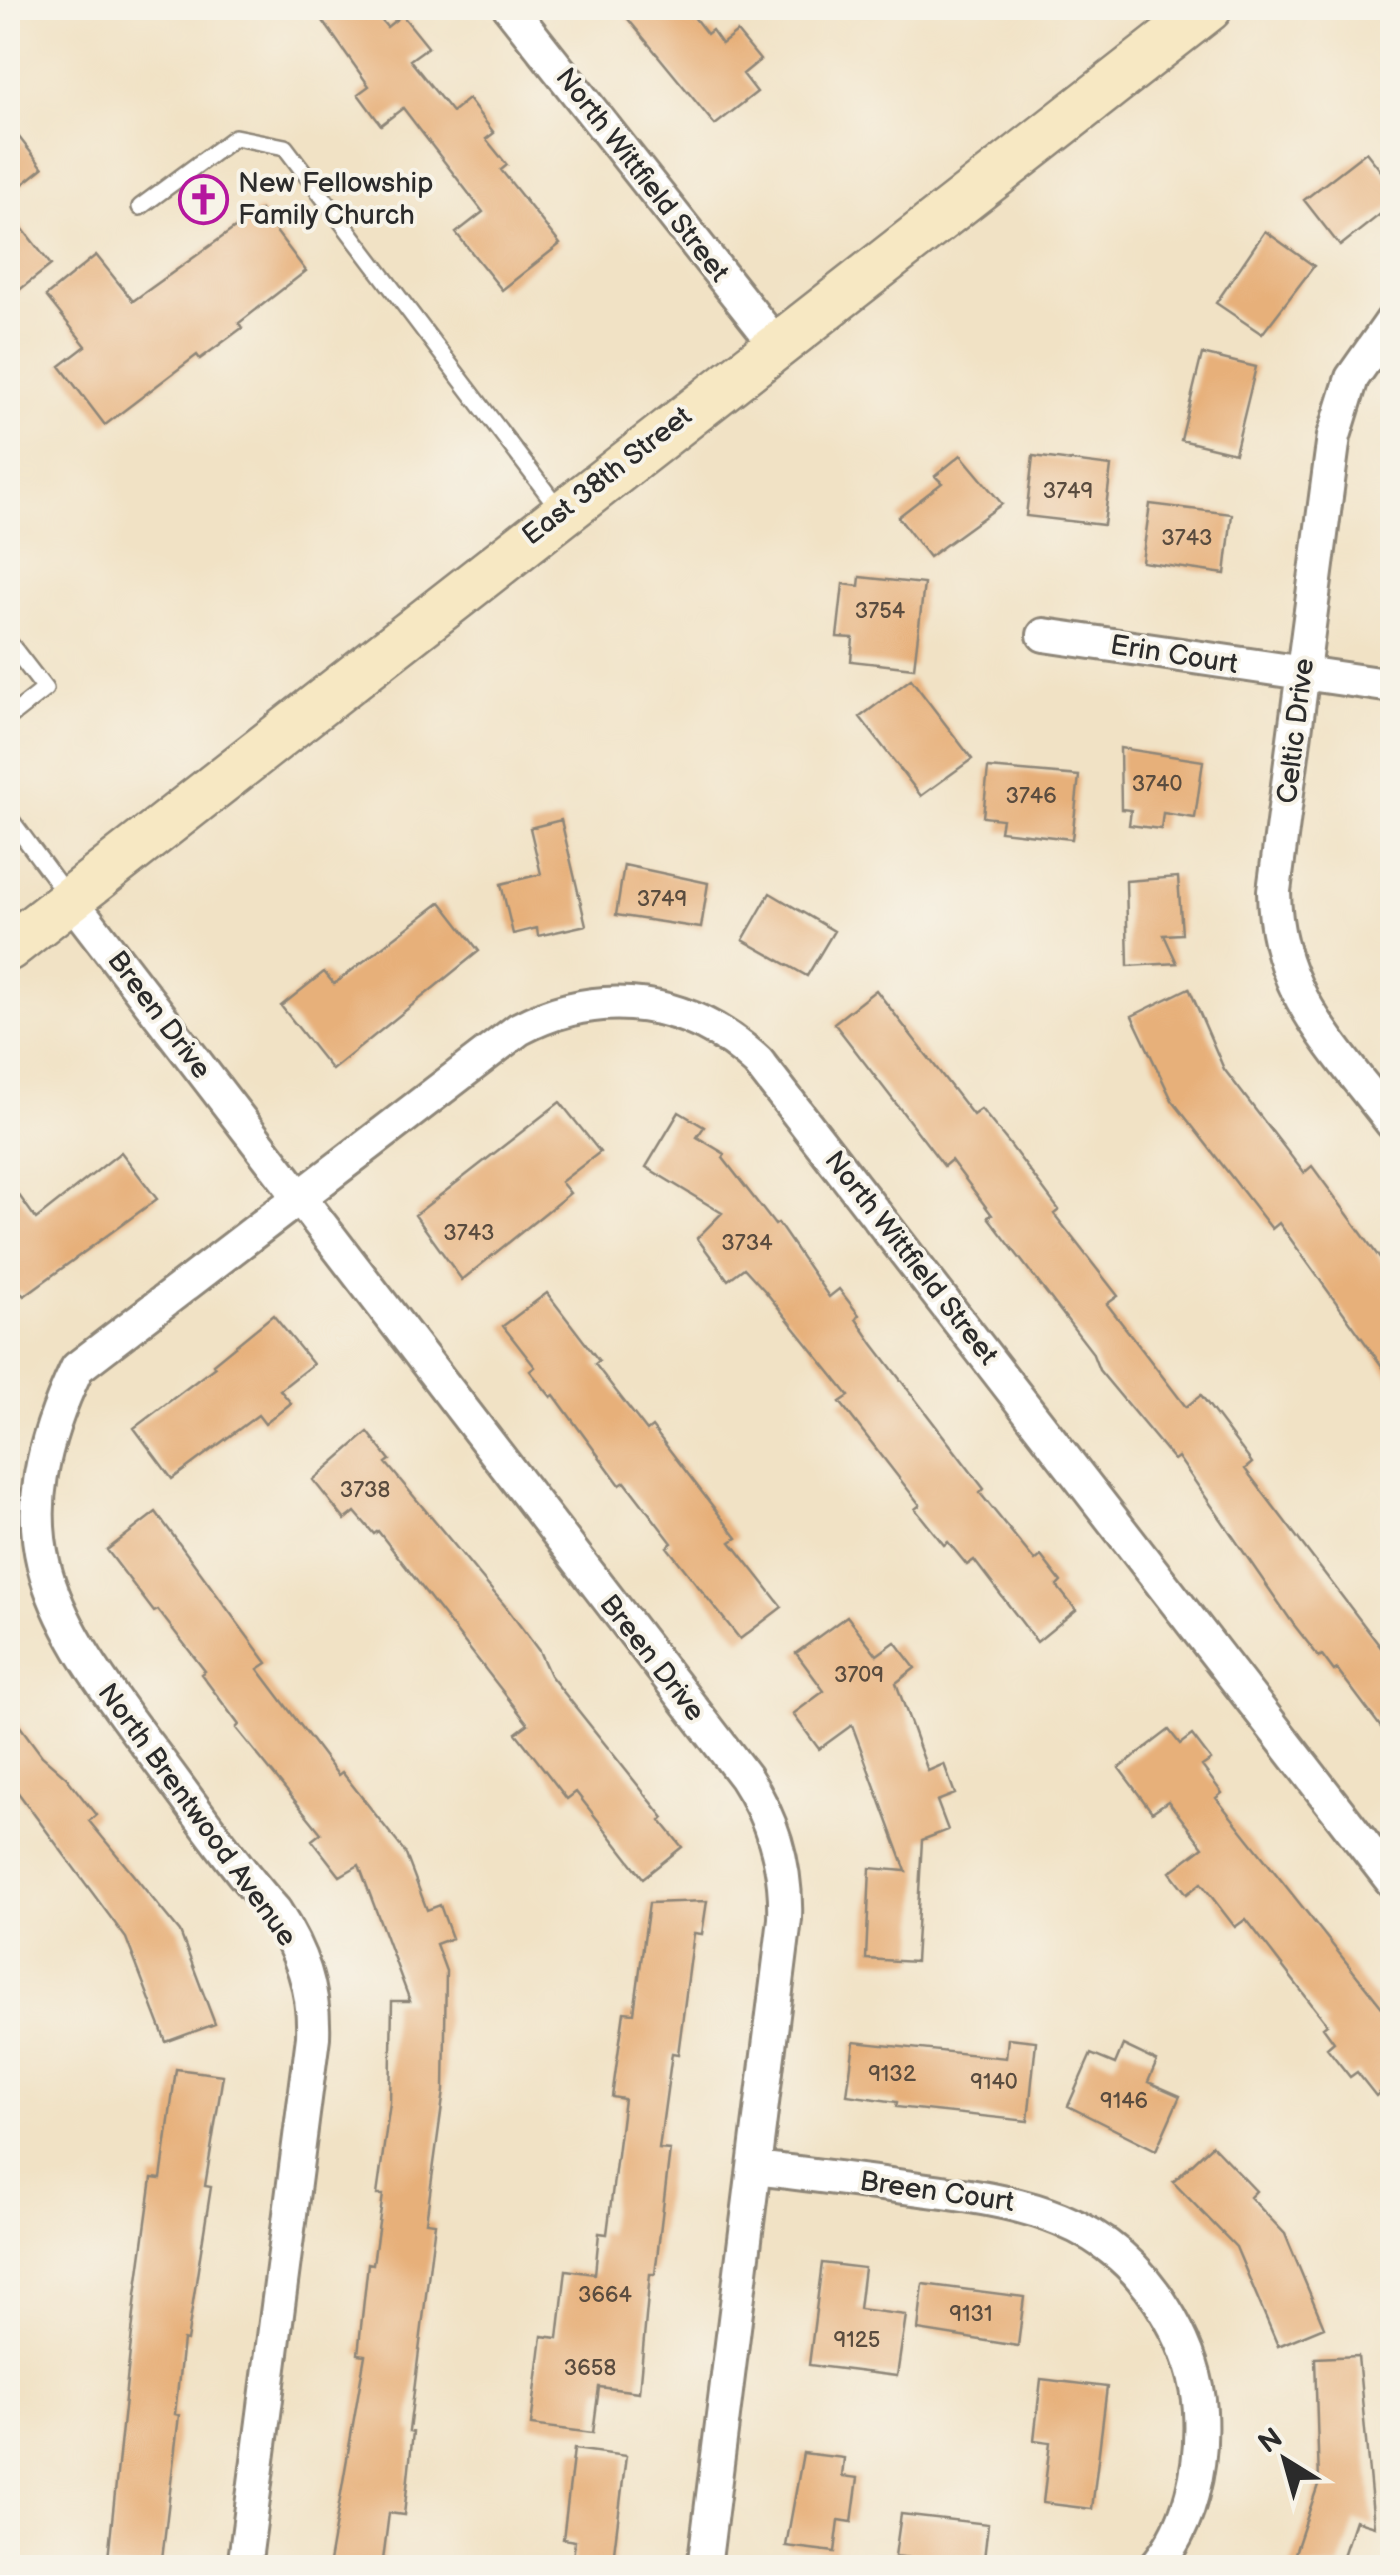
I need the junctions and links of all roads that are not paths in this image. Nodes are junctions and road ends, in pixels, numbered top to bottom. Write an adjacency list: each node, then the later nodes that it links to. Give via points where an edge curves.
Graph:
1 (510, 8): 5 (street, North Wittfield Street)
2 (1210, 8): 5 (main road, East 38th Street)
3 (140, 206): 6 (lane, via 234,137 284,148)
4 (1392, 321): 9 (street, Celtic Drive, via 1359,366 1341,407)
5 (775, 344): 6 (main road, East 38th Street)
6 (561, 512): 14 (main road, East 38th Street)
7 (1044, 635): 9 (street, Erin Court)
8 (8, 641): 12 (lane, via 45,689)
9 (1304, 674): 10 (street, Erin Court); 16 (street, Celtic Drive, via 1274,892 1278,940 1301,1002)
10 (1392, 686)
11 (8, 696): 12 (lane)
12 (13, 714)
13 (8, 816): 14 (lane)
14 (70, 900): 15 (main road, East 38th Street); 17 (street, Breen Drive)
15 (8, 948)
16 (1392, 1123)
17 (298, 1198): 18 (street, North Wittfield Street, via 505,1039 550,1013 635,1002 718,1030 770,1074); 19 (street, Breen Drive, via 761,1804 781,1860 786,1905); 20 (street, North Brentwood Avenue, via 76,1368 33,1442 23,1494 24,1544 47,1610 275,1911 310,1988 314,2037)
18 (1392, 1881)
19 (755, 2168): 21 (street, Breen Drive); 22 (street, Breen Court, via 1022,2204 1085,2230 1138,2272 1177,2330 1200,2412 1193,2493)
20 (244, 2568)
21 (704, 2568)
22 (1154, 2568)

